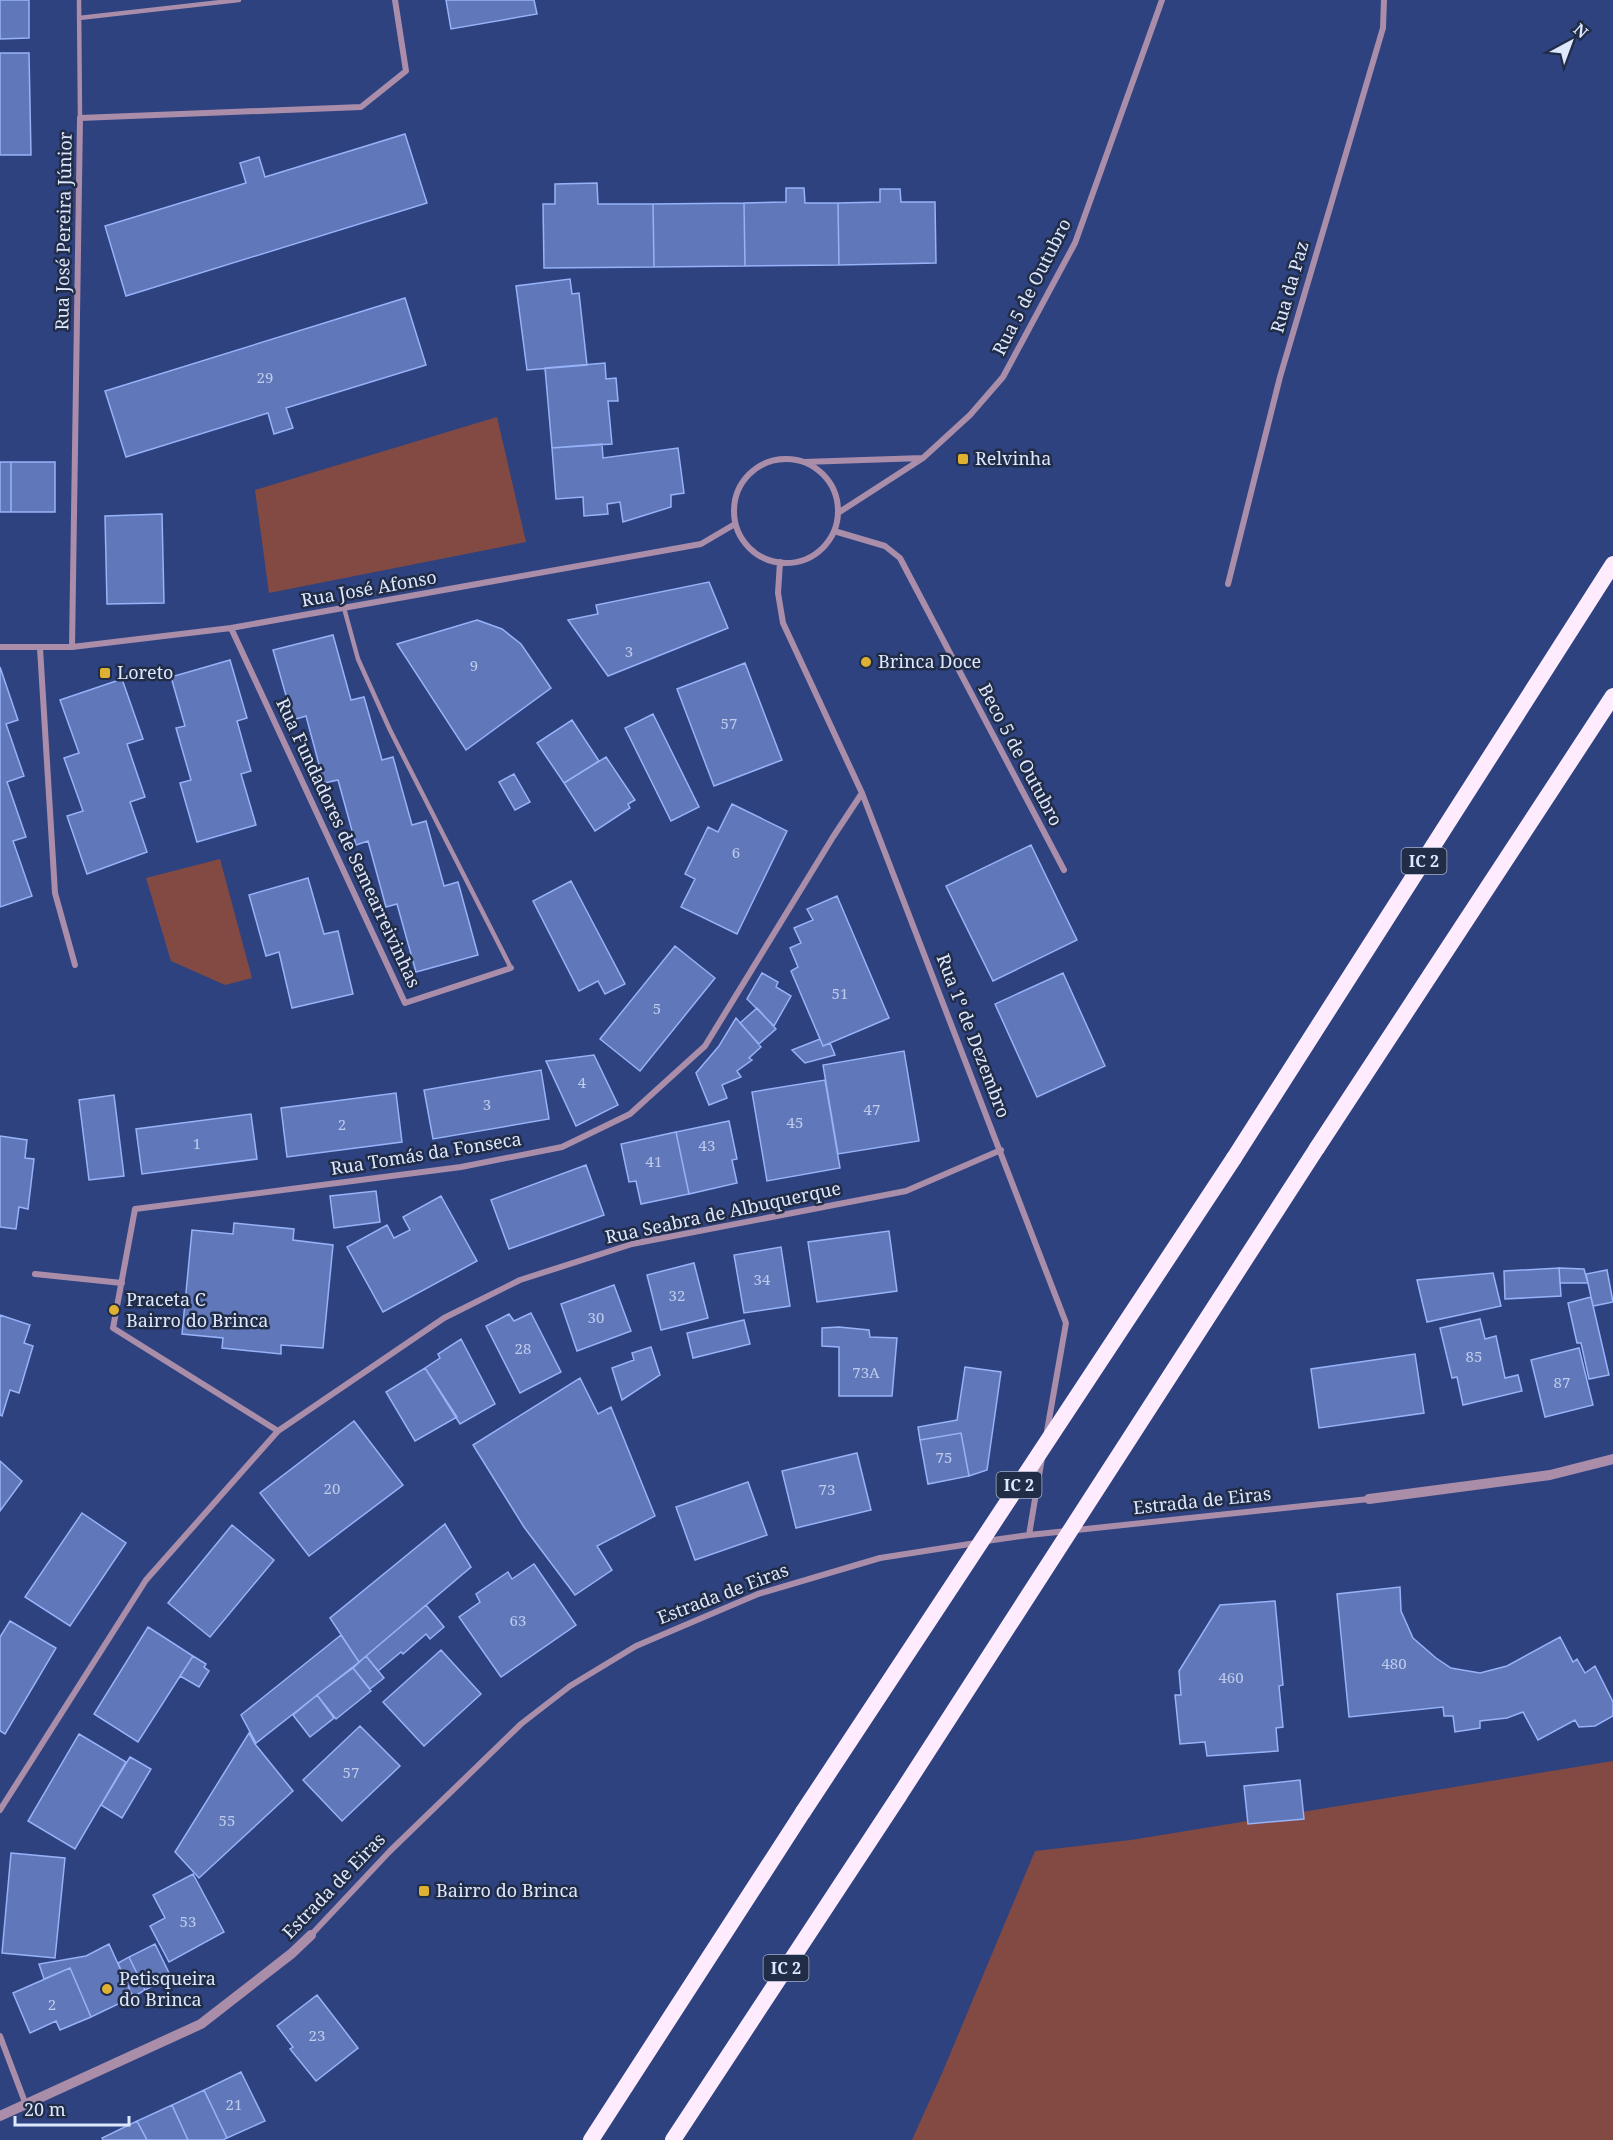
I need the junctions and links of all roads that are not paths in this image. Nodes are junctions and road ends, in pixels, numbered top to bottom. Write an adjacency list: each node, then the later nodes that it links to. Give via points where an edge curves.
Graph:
1 (79, 0): 6 (lane)
2 (239, 0): 6 (lane)
3 (395, 0): 7 (street, Rua José Pereira Júnior, via 406,71 361,107)
4 (1162, 0): 8 (street, Rua 5 de Outubro, via 1075,243 1003,377 970,415)
5 (1384, 0): 15 (street, Rua da Paz, via 1383,28 1280,377)
6 (79, 18): 7 (lane)
7 (80, 118): 19 (street, Rua José Pereira Júnior)
8 (923, 458): 9 (street); 10 (street, Rua 5 de Outubro)
9 (804, 462): 10 (street, via 822,473 834,491); 11 (street, via 785,459 766,463 750,473 734,505)
10 (838, 513): 12 (street)
11 (735, 524): 13 (street, via 744,542 760,556); 16 (street, Rua José Afonso, via 701,544)
12 (834, 531): 13 (street, via 813,556 797,562); 23 (street, Beco 5 de Outubro, via 885,546 900,558)
13 (780, 562): 22 (street, Rua 1º de Dezembro, via 778,593 783,623)
14 (1613, 564): 38 (highway, IC 2, bridge, via 1234,1158)
15 (1228, 585)
16 (344, 608): 17 (street, Rua José Afonso); 25 (lane, via 358,659 390,730)
17 (231, 628): 19 (street, Rua José Afonso); 25 (street, Rua Fundadores de Semearreivinhas, via 405,1003)
18 (0, 647): 20 (street, Rua José Afonso)
19 (72, 647): 20 (street, Rua José Afonso)
20 (40, 648): 24 (street, via 55,894)
21 (1613, 696): 39 (highway, IC 2, bridge)
22 (862, 793): 26 (street, Rua 1º de Dezembro); 28 (street, Rua Tomás da Fonseca, via 705,1046 630,1114 562,1148 461,1167 135,1209)
23 (1064, 870)
24 (75, 965)
25 (511, 968)
26 (1001, 1150): 29 (street, Rua Seabra de Albuquerque, via 906,1191 632,1244 520,1280 444,1318); 32 (street, Rua 1º de Dezembro, via 1066,1323)
27 (35, 1274): 28 (street)
28 (122, 1283): 29 (street, Rua Tomás da Fonseca, via 113,1328)
29 (278, 1431): 33 (street, Rua Seabra de Albuquerque, via 146,1580)
30 (1613, 1459): 31 (street, Estrada de Eiras, via 1550,1475)
31 (1369, 1499): 32 (street, Estrada de Eiras)
32 (1029, 1534): 34 (street, Estrada de Eiras, via 880,1558 759,1594 636,1646 570,1686 521,1724 390,1851)
33 (0, 1810)
34 (311, 1935): 36 (street, Estrada de Eiras, via 201,2024)
35 (0, 2036): 36 (street)
36 (26, 2106): 37 (street, Estrada de Eiras)
37 (0, 2116)
38 (591, 2140)
39 (673, 2140)

